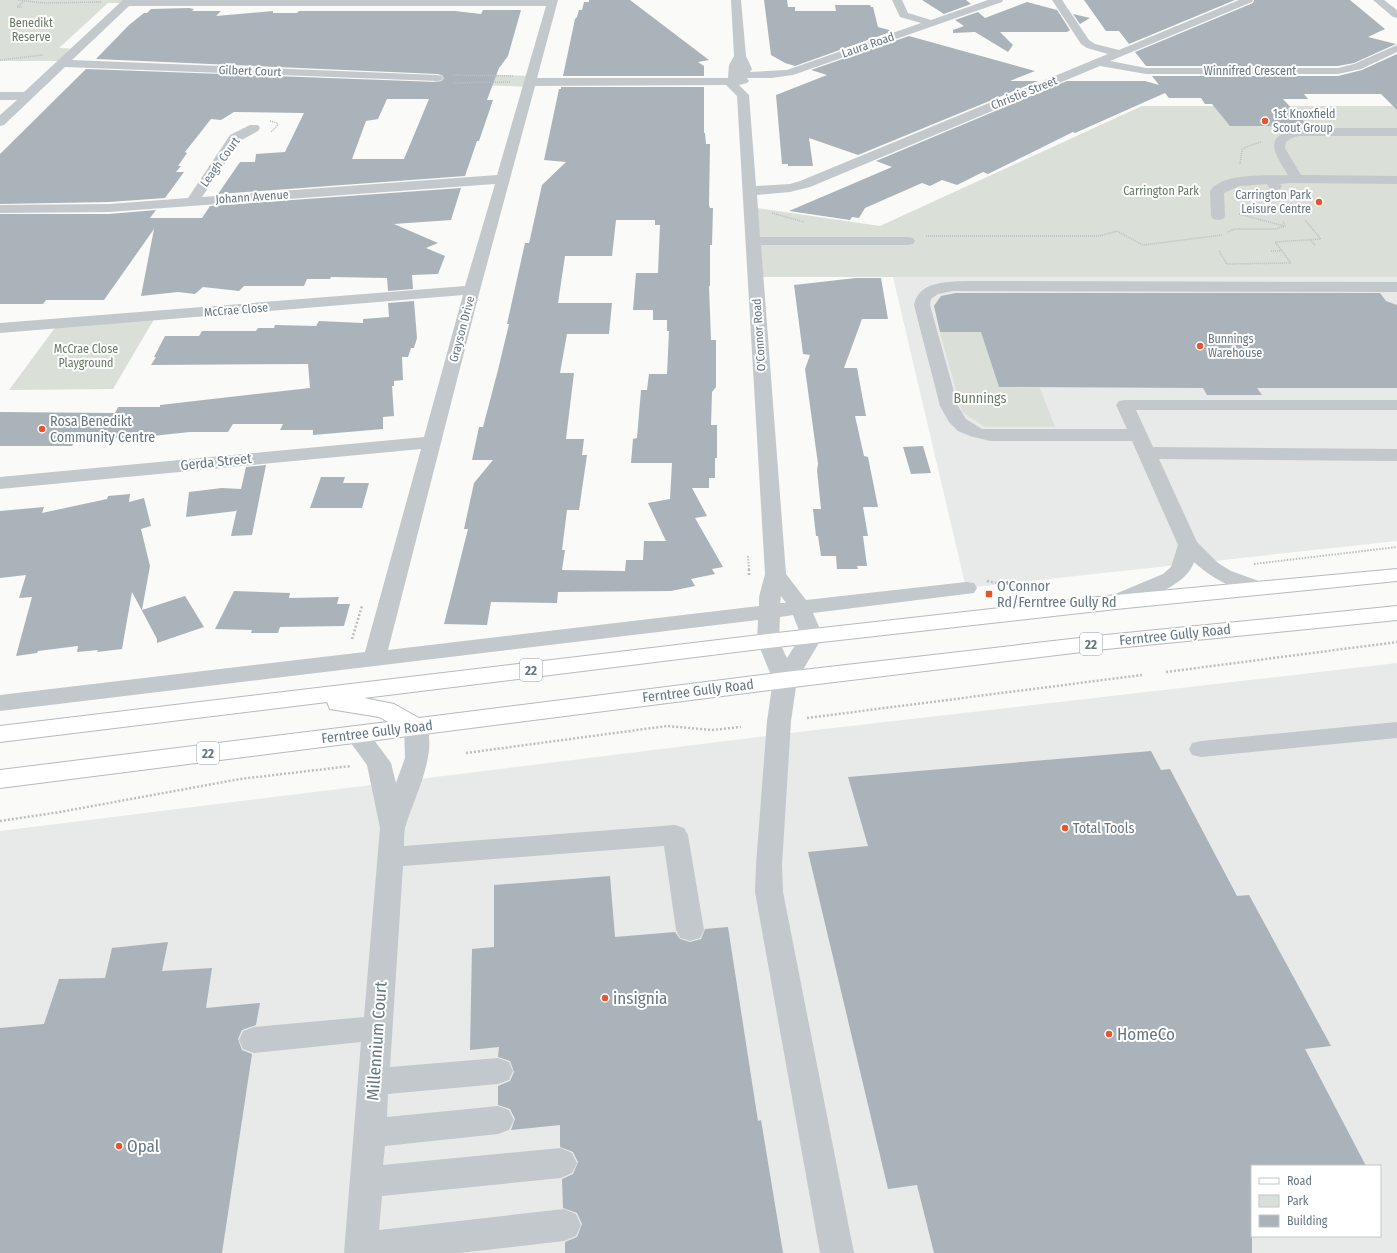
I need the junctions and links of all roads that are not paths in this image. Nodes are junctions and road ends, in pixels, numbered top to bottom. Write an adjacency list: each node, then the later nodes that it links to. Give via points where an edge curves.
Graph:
1 (736, 0): 13 (street)
2 (897, 0): 10 (street, via 904,15)
3 (998, 0): 10 (street, Laura Road)
4 (1057, 0): 12 (street, via 1085,42)
5 (1248, 0): 12 (street, Christie Street)
6 (1378, 0): 9 (street)
7 (128, 1): 8 (street); 15 (street)
8 (552, 1): 19 (street, Grayson Drive)
9 (1397, 15)
10 (930, 23): 18 (street, Laura Road, via 789,73)
11 (1397, 48): 14 (street, Winnifred Crescent, via 1357,67 1338,71 1140,71)
12 (1118, 53): 14 (street, Christie Street)
13 (740, 56): 17 (street, via 735,65); 18 (street)
14 (1098, 62): 29 (street, Christie Street, via 799,185 780,189)
15 (62, 63): 16 (street, Gilbert Court); 22 (street)
16 (437, 78)
17 (733, 78): 18 (street, Laura Road); 19 (street, Laura Road); 20 (street)
18 (750, 78): 20 (street, O'Connor Road)
19 (530, 82): 26 (street, Grayson Drive)
20 (743, 95): 29 (street, O'Connor Road)
21 (0, 96): 22 (street)
22 (27, 96): 23 (street)
23 (0, 122)
24 (254, 128): 30 (street, Leagh Court, via 236,138)
25 (1397, 132): 27 (street, via 1304,132 1287,135 1280,141 1279,148 1294,174 1294,178)
26 (504, 179): 30 (street, Johann Avenue); 36 (street, Grayson Drive)
27 (1291, 179): 28 (street); 32 (street, via 1273,183 1239,180 1226,184 1217,191)
28 (1397, 180)
29 (749, 188): 33 (street, O'Connor Road)
30 (192, 202): 31 (street, Johann Avenue, via 85,209)
31 (0, 209)
32 (1218, 216)
33 (753, 241): 34 (street); 45 (street, O'Connor Road)
34 (908, 241)
35 (1397, 287): 39 (street, via 966,286 942,288 926,293 922,299 949,406 956,420 968,429 984,435)
36 (472, 290): 37 (street, McCrae Close); 40 (street, Grayson Drive)
37 (0, 328)
38 (1397, 405): 39 (street, via 1125,405)
39 (1139, 435): 41 (street)
40 (432, 442): 43 (street, Gerda Street); 55 (street, Grayson Drive)
41 (1146, 453): 42 (street); 44 (street)
42 (1397, 455)
43 (0, 483)
44 (1188, 545): 48 (street, via 1211,568); 49 (street, via 1181,569 1170,579)
45 (776, 574): 50 (street); 51 (street, O'Connor Road)
46 (1397, 575): 48 (main road, 22)
47 (966, 588): 50 (street)
48 (1260, 589): 49 (main road, 22)
49 (1116, 602): 53 (main road, 22)
50 (800, 607): 51 (street); 53 (street)
51 (769, 611): 54 (street, O'Connor Road); 55 (street)
52 (1397, 613): 56 (main road, Ferntree Gully Road / 22, via 1106,642)
53 (812, 636): 54 (main road, 22); 56 (street)
54 (768, 641): 56 (street, O'Connor Road); 57 (main road, 22)
55 (374, 659): 58 (street)
56 (785, 680): 59 (main road, Ferntree Gully Road / 22); 77 (street, via 779,722 769,892)
57 (293, 699): 59 (main road, via 362,705 386,710); 61 (main road, 22)
58 (0, 703)
59 (416, 727): 62 (main road, Ferntree Gully Road / 22); 65 (street, Millennium Court, via 417,758)
60 (1397, 730): 63 (street)
61 (0, 734)
62 (358, 735): 64 (main road, Ferntree Gully Road / 22); 65 (street, Millennium Court, via 379,763)
63 (1201, 749)
64 (0, 779)
65 (391, 843): 66 (street, via 675,835); 67 (street, Millennium Court)
66 (690, 930)
67 (378, 1028): 68 (street); 70 (street, Millennium Court)
68 (254, 1040)
69 (498, 1071): 70 (street)
70 (374, 1082): 72 (street, Millennium Court)
71 (498, 1120): 72 (street)
72 (370, 1133): 74 (street, Millennium Court)
73 (561, 1163): 74 (street)
74 (367, 1182): 76 (street, Millennium Court)
75 (564, 1225): 76 (street)
76 (362, 1251)
77 (837, 1253)

